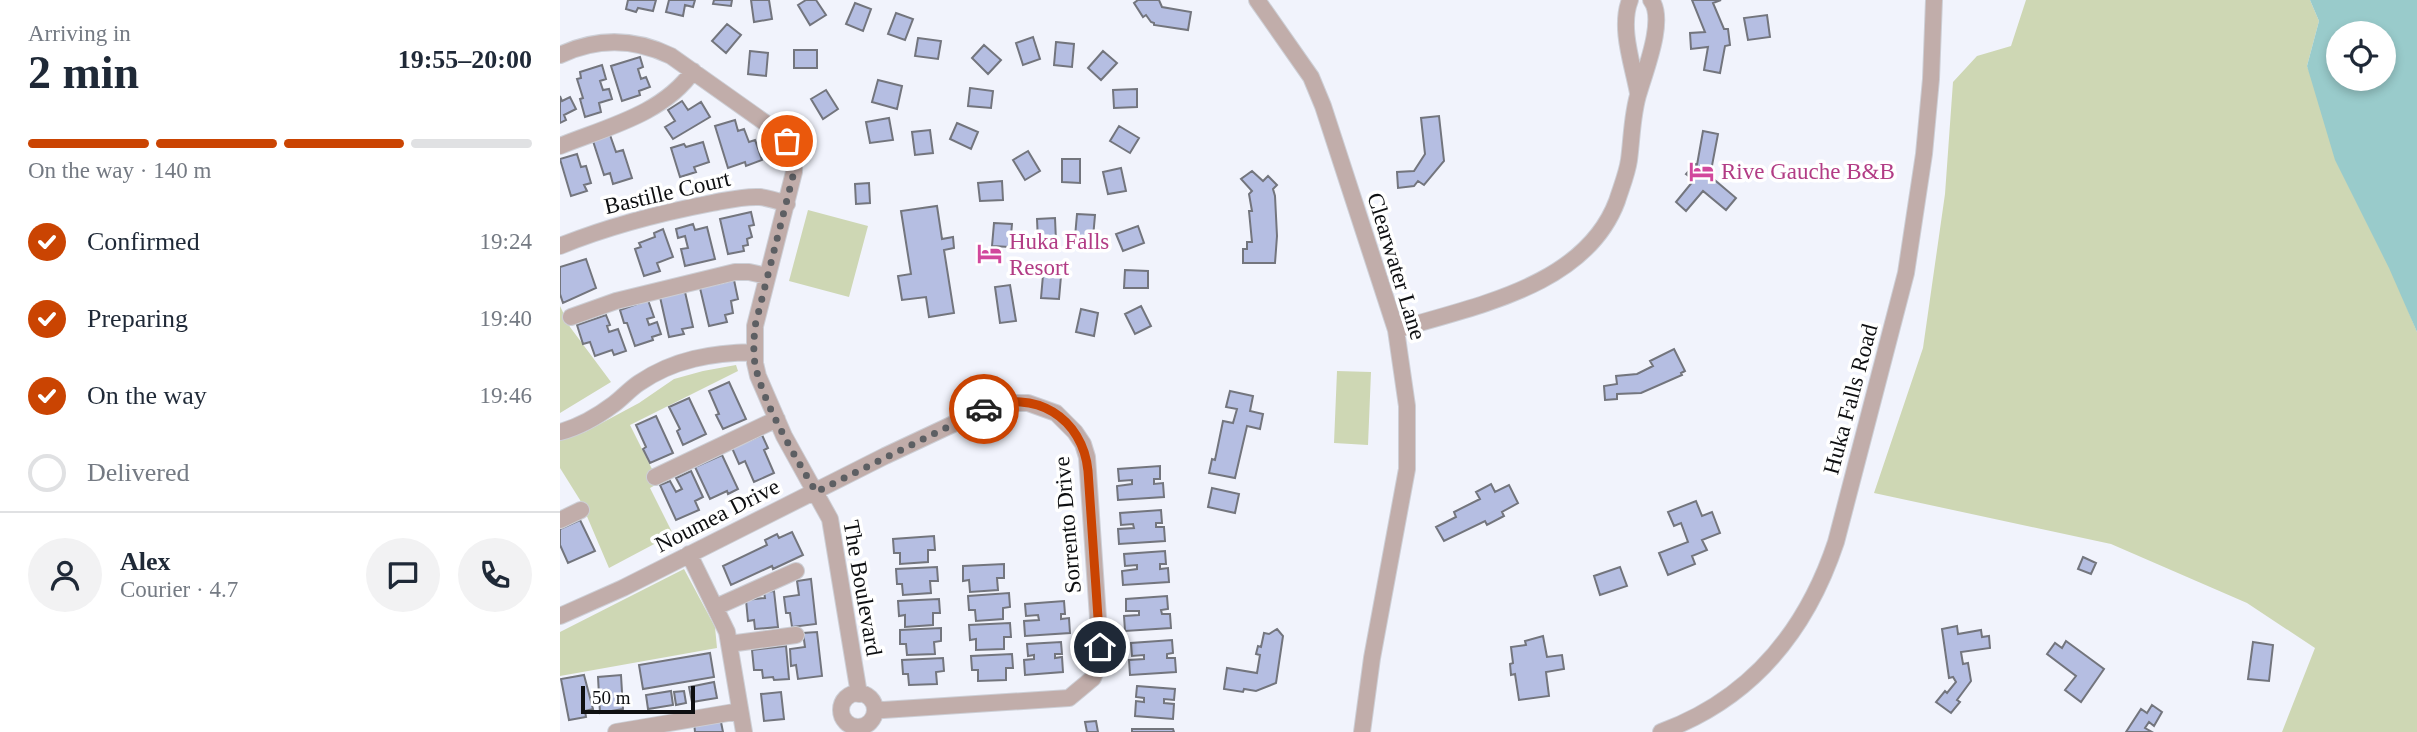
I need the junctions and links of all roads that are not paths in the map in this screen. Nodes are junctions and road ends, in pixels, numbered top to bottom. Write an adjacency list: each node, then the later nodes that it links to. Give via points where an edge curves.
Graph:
1 (1257, 0): 13 (street, Clearwater Lane, via 1311,77)
2 (1630, 0): 7 (street, via 1627,38)
3 (1650, 0): 7 (street, via 1656,13 1651,58)
4 (1934, 0): 34 (street, Huka Falls Road, via 1924,154 1906,273 1825,574 1801,621 1765,667 1718,705)
5 (560, 55): 6 (street, Noumea Drive, via 606,41 637,42)
6 (693, 71): 8 (street, via 663,102); 9 (street, Noumea Drive, via 787,141 794,162)
7 (1638, 93): 13 (street, via 1628,164 1615,204 1578,255 1560,271 1520,292)
8 (560, 146)
9 (787, 204): 10 (street, Bastille Court, via 762,197 712,203 598,231); 11 (street, Noumea Drive)
10 (560, 246)
11 (767, 275): 12 (street, via 735,272 616,301); 14 (street, Noumea Drive)
12 (571, 317)
13 (1396, 330): 33 (street, Clearwater Lane, via 1408,406 1408,469)
14 (754, 352): 15 (street, Noumea Drive, via 758,376); 16 (street, via 684,361 638,383 592,418)
15 (777, 419): 17 (street); 18 (street, Noumea Drive)
16 (560, 432)
17 (655, 477)
18 (816, 492): 21 (street, Noumea Drive); 27 (street, The Boulevard, via 830,519); 28 (street, Sorrento Drive, via 998,403 1028,403 1056,413 1075,432 1087,457 1100,647 1093,678 1069,698)
19 (581, 509): 20 (street)
20 (560, 520)
21 (689, 555): 23 (street); 24 (street, Noumea Drive)
22 (796, 571): 23 (street)
23 (716, 607): 26 (street)
24 (560, 616)
25 (796, 635): 26 (street)
26 (729, 643): 29 (street)
27 (859, 694): 28 (street, via 869,698); 30 (street, via 844,701 841,712)
28 (875, 708): 30 (street, via 868,724)
29 (740, 711): 31 (street); 32 (street)
30 (857, 730)
31 (616, 732)
32 (744, 732)
33 (1362, 732)
34 (1661, 732)

